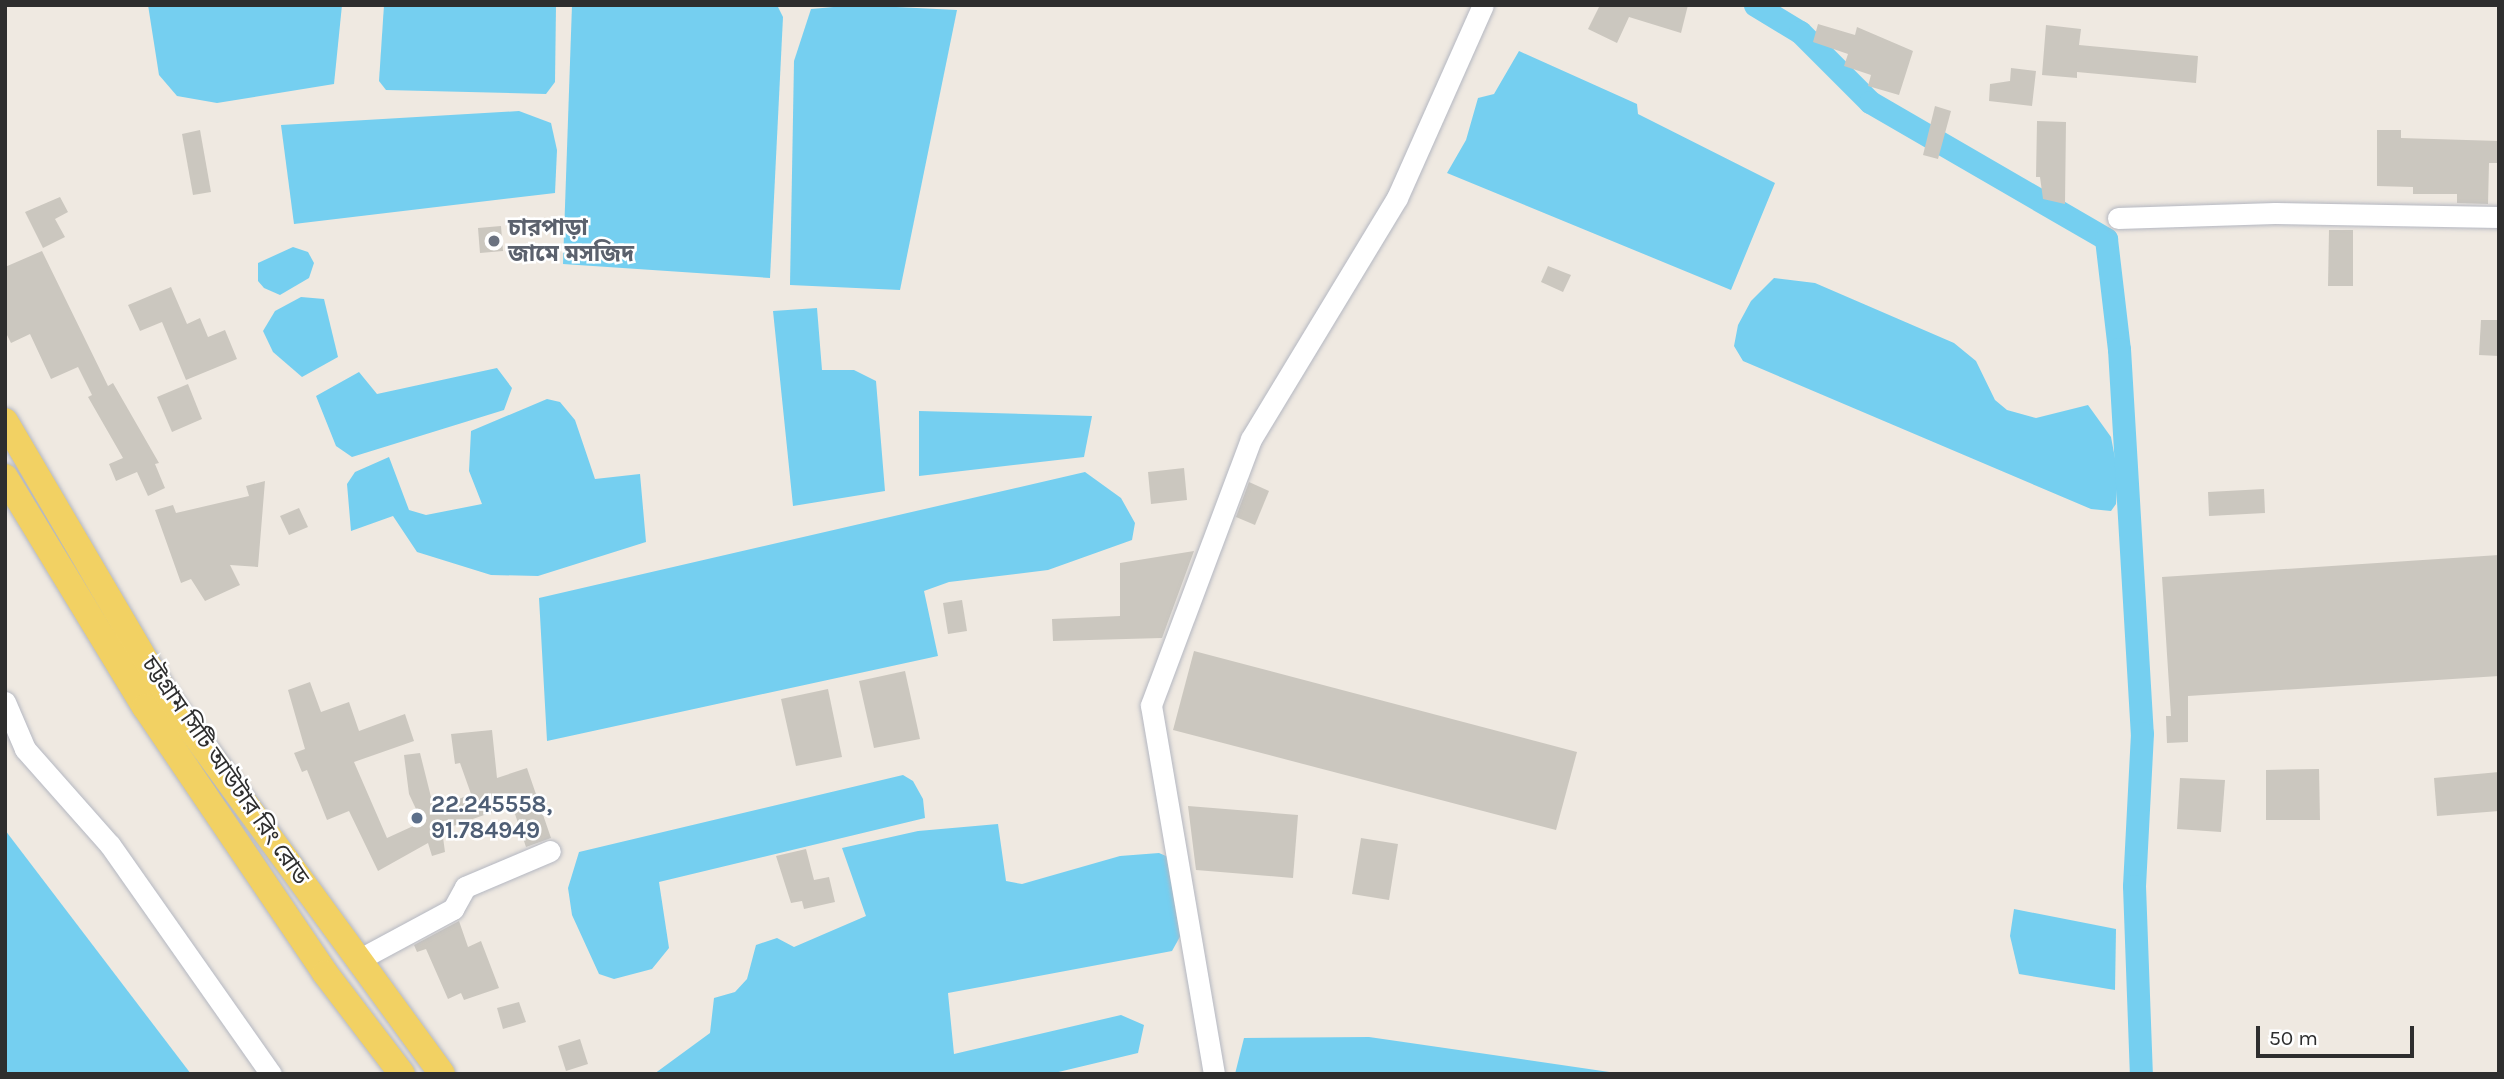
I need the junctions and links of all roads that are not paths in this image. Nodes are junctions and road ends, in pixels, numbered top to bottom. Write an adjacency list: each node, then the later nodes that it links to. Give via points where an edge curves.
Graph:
1 (1483, 5): 12 (street, via 1397,198 1251,439 1151,705)
2 (2499, 217): 3 (street, via 2275,213)
3 (2118, 218)
4 (5, 421): 8 (main road, চট্টগ্রাম সিটি আউটার রিং রোড, via 165,694)
5 (5, 477): 10 (main road, চট্টগ্রাম সিটি আউটার রিং রোড, via 153,718 325,973)
6 (5, 702): 9 (street, via 25,749 110,845)
7 (550, 851): 8 (street, via 465,887 453,909)
8 (360, 959): 11 (main road, চট্টগ্রাম সিটি আউটার রিং রোড)
9 (271, 1074)
10 (402, 1074)
11 (442, 1074)
12 (1214, 1074)

